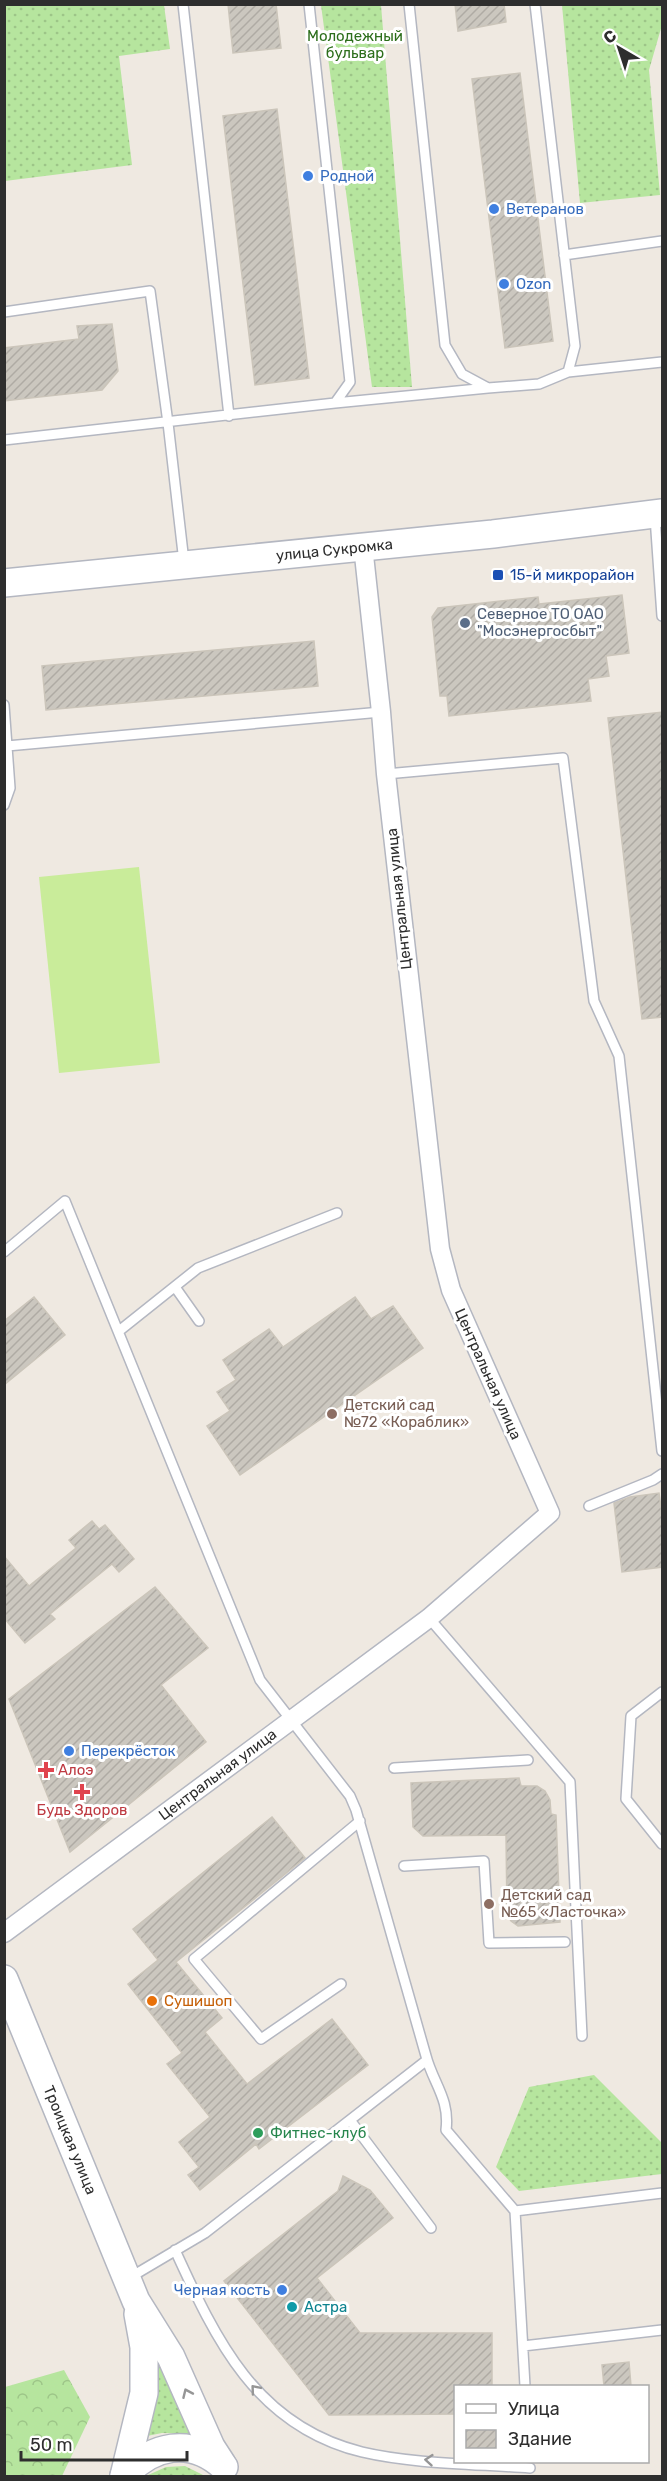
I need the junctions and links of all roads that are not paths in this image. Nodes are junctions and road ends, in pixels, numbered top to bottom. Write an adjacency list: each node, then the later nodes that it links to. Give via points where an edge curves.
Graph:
1 (183, 4): 12 (lane)
2 (309, 4): 11 (lane, via 350,382)
3 (409, 4): 10 (lane, via 445,345 462,374)
4 (535, 4): 6 (lane)
5 (663, 241): 6 (lane)
6 (564, 255): 9 (lane, via 575,346)
7 (4, 312): 13 (lane, via 150,291)
8 (663, 362): 9 (lane)
9 (568, 372): 10 (lane, via 539,384)
10 (488, 388): 11 (lane)
11 (335, 404): 12 (lane)
12 (229, 416): 13 (lane)
13 (168, 423): 14 (lane); 17 (lane)
14 (4, 440)
15 (659, 513): 16 (street, улица Сукромка); 18 (lane)
16 (363, 546): 17 (street, улица Сукромка); 22 (street, Центральная улица)
17 (184, 565): 19 (street, улица Сукромка)
18 (661, 570): 20 (lane)
19 (4, 583)
20 (663, 616)
21 (4, 705): 23 (lane)
22 (381, 712): 24 (lane); 25 (street, Центральная улица)
23 (5, 716): 24 (lane)
24 (8, 746): 26 (lane, via 10,788)
25 (386, 774): 32 (lane, via 563,758 594,1001 619,1056); 36 (street, Центральная улица, via 440,1249 451,1290 550,1513)
26 (4, 805)
27 (337, 1213): 29 (lane, via 198,1268)
28 (4, 1252): 31 (lane, via 65,1201)
29 (175, 1287): 30 (lane); 31 (lane)
30 (199, 1321)
31 (119, 1331): 38 (lane, via 251,1661)
32 (658, 1366): 33 (lane)
33 (663, 1451)
34 (663, 1474): 35 (lane)
35 (589, 1506)
36 (429, 1618): 38 (street, Центральная улица); 48 (lane, via 570,1782)
37 (663, 1692): 42 (lane, via 631,1716 626,1800)
38 (289, 1720): 41 (lane, via 350,1796); 44 (street, Центральная улица)
39 (528, 1760): 40 (lane)
40 (394, 1768)
41 (360, 1821): 47 (lane, via 194,1959 261,2039); 49 (lane)
42 (663, 1844)
43 (404, 1866): 45 (lane, via 484,1861 489,1943)
44 (4, 1933)
45 (565, 1942)
46 (4, 1979): 55 (street, Троицкая улица)
47 (341, 1984)
48 (582, 2036)
49 (427, 2060): 50 (lane); 52 (lane, via 443,2095 446,2130)
50 (350, 2120): 53 (lane); 54 (lane, via 205,2233)
51 (663, 2193): 52 (lane)
52 (515, 2211): 57 (lane)
53 (431, 2228)
54 (175, 2250): 55 (lane); 59 (lane, one-way to 54, via 385,2456 339,2446 297,2426 268,2404 233,2361 204,2314)
55 (131, 2290): 62 (street, one-way to 55, via 211,2447 171,2357); 63 (street, via 144,2347 146,2377)
56 (663, 2330): 57 (lane)
57 (523, 2346): 58 (lane)
58 (525, 2385)
59 (454, 2462)
60 (470, 2463): 61 (lane, one-way to 60)
61 (530, 2468)
62 (230, 2473): 63 (street, via 195,2450 168,2449 152,2453)
63 (124, 2476)

